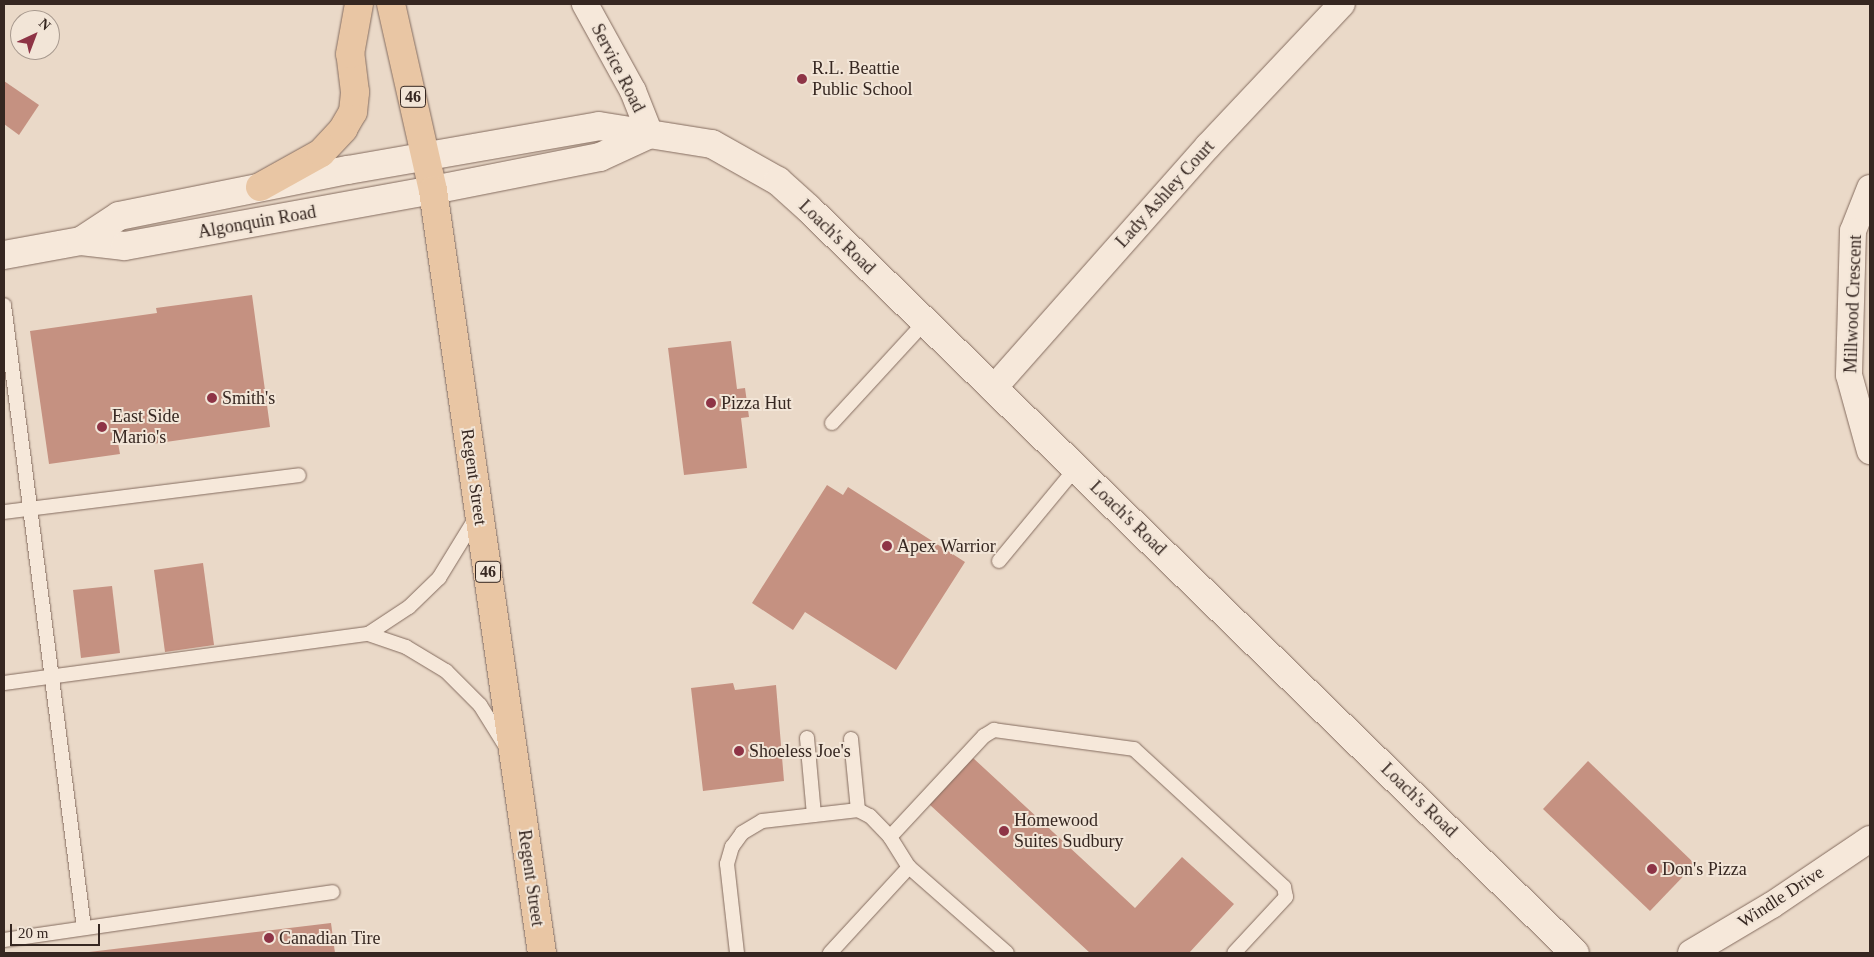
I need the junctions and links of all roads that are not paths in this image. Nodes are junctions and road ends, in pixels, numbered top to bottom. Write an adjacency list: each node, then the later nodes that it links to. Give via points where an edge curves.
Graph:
1 (359, 4): 7 (main road, via 350,54 355,92 353,112 343,130 321,153)
2 (391, 4): 6 (main road, Regent Street / 46)
3 (585, 4): 5 (street, Service Road, via 633,92)
4 (1342, 4): 14 (street, Lady Ashley Court, via 1208,146)
5 (650, 134): 6 (street, Loach's Road, via 599,126); 9 (street, via 600,157); 13 (street, Loach's Road, via 712,144 778,181)
6 (425, 156): 7 (street, Algonquin Road); 9 (main road, Regent Street / 46)
7 (260, 187): 10 (street, Algonquin Road, via 119,216)
8 (1870, 188): 16 (street, Millwood Crescent, via 1853,231 1849,375)
9 (433, 190): 10 (street, Algonquin Road, via 125,246); 21 (main road, Regent Street / 46)
10 (81, 241): 11 (street, Algonquin Road)
11 (4, 255)
12 (4, 305): 19 (lane)
13 (925, 322): 14 (street, Loach's Road); 15 (lane)
14 (993, 389): 17 (street, Loach's Road)
15 (832, 422)
16 (1870, 451)
17 (1076, 468): 22 (lane); 42 (street, Loach's Road)
18 (299, 475): 19 (lane)
19 (30, 509): 20 (lane); 24 (lane)
20 (4, 512)
21 (479, 512): 23 (lane, via 439,578 409,607); 28 (main road, Regent Street / 46)
22 (999, 561)
23 (368, 634): 24 (lane); 28 (lane, via 406,647 446,670 480,705)
24 (52, 677): 25 (lane); 35 (lane)
25 (4, 683)
26 (807, 738): 30 (lane)
27 (851, 739): 29 (lane)
28 (515, 761): 37 (main road, Regent Street / 46)
29 (858, 810): 30 (lane); 31 (lane, via 870,816)
30 (814, 815): 38 (lane, via 762,821 742,833 732,847 727,864)
31 (890, 837): 33 (lane); 41 (lane, via 984,736 994,730 1134,749 1284,887 1286,897)
32 (1870, 839): 43 (street, Windle Drive, via 1772,906)
33 (909, 867): 39 (lane); 40 (lane)
34 (333, 892): 35 (lane)
35 (84, 928): 36 (lane)
36 (4, 940)
37 (542, 953)
38 (737, 953)
39 (830, 953)
40 (1007, 953)
41 (1234, 953)
42 (1575, 953)
43 (1691, 953)

